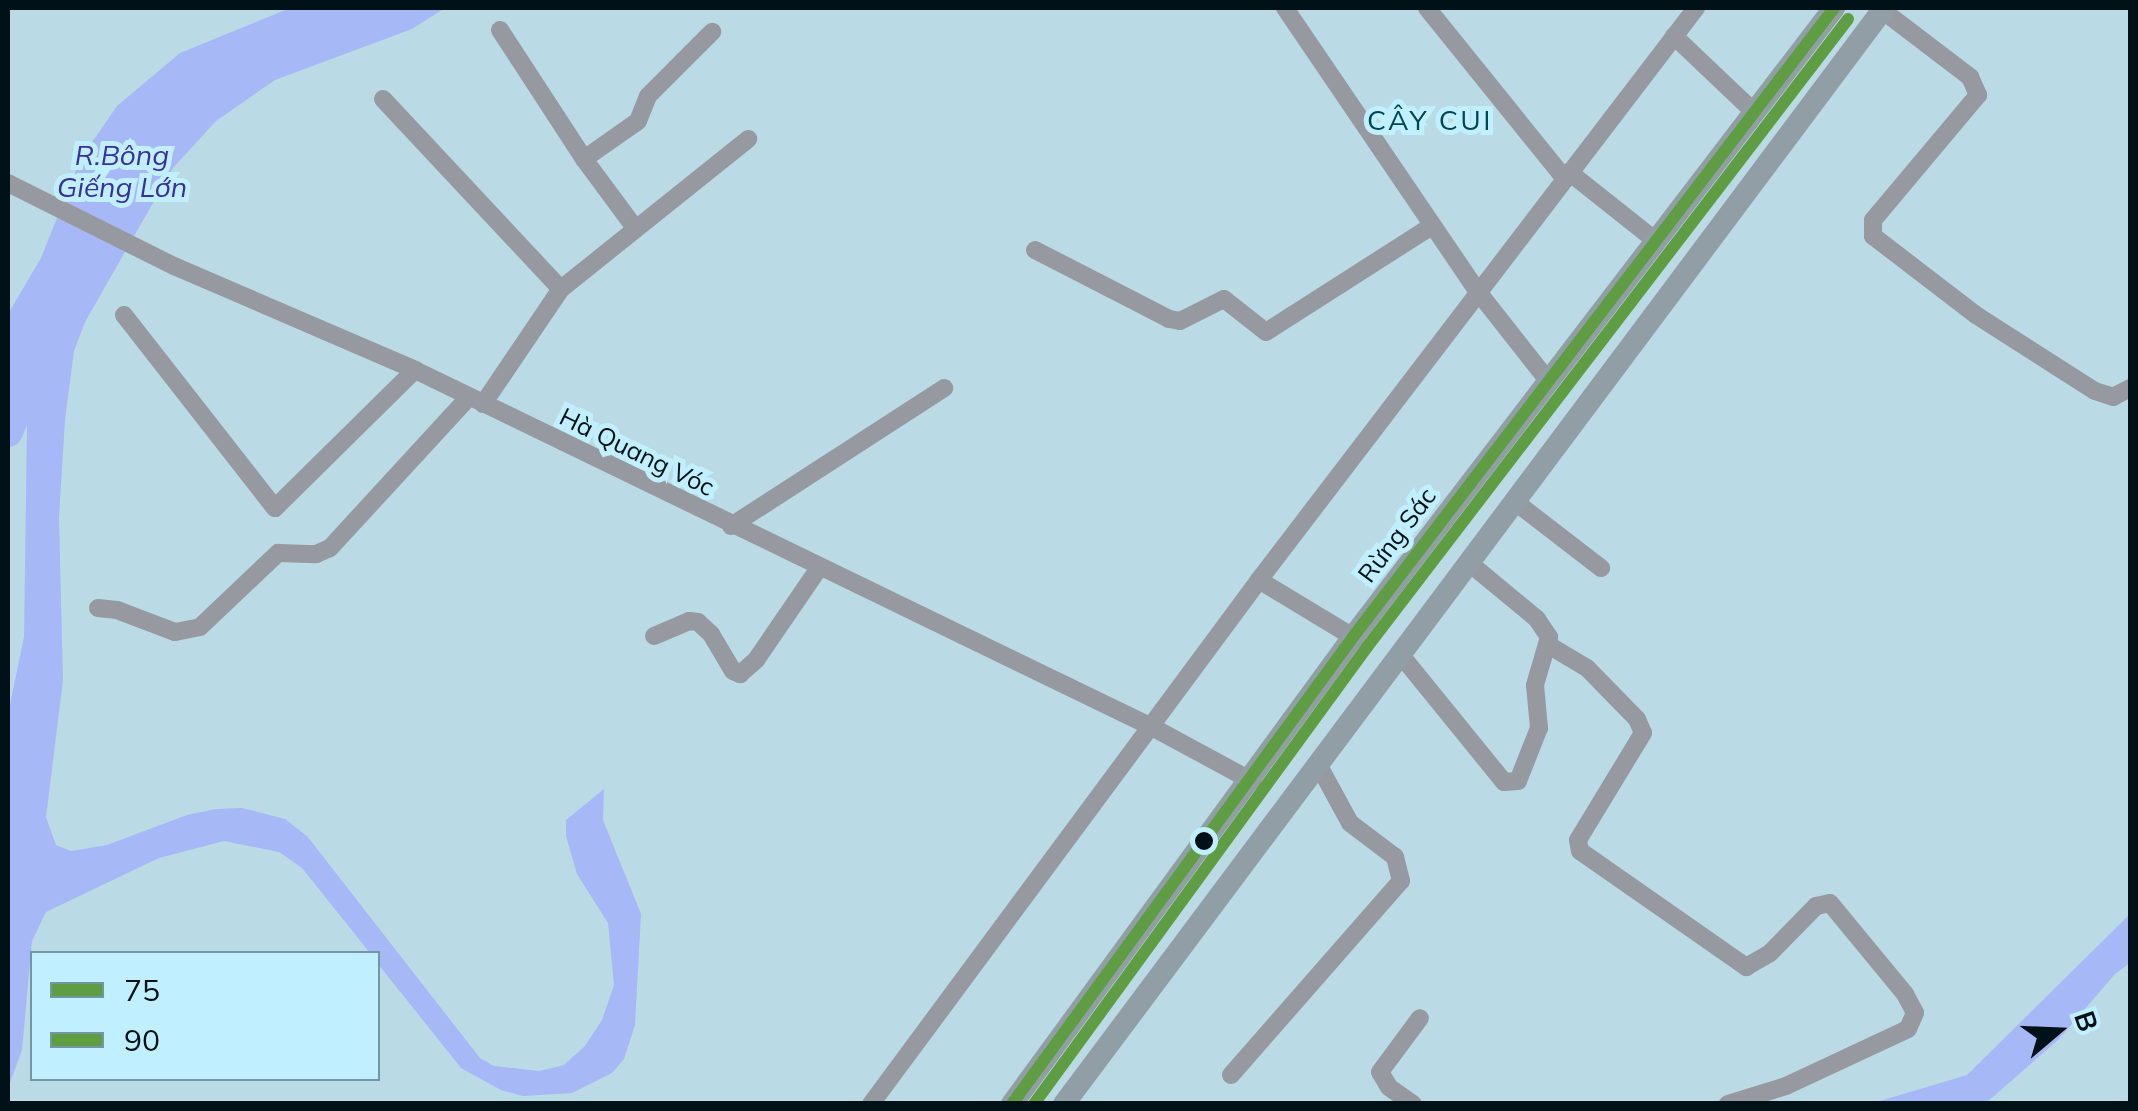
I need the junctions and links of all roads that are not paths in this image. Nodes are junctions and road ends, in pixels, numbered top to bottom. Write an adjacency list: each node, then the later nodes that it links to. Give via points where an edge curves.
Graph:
1 (1285, 8): 15 (street)
2 (1426, 8): 13 (street)
3 (1696, 8): 8 (street)
4 (1834, 8): 10 (main road, Rừng Sác)
5 (1883, 9): 25 (street, via 1970,78 1978,95 1873,220 1873,236 1976,315 2095,391 2113,397); 27 (main road)
6 (500, 30): 12 (street)
7 (712, 32): 12 (street, via 648,96 638,121)
8 (1680, 42): 10 (street); 13 (street)
9 (384, 98): 19 (street)
10 (1747, 106): 17 (main road, Rừng Sác)
11 (748, 138): 16 (street)
12 (584, 159): 16 (street)
13 (1567, 175): 17 (street); 20 (street)
14 (8, 183): 22 (street, Hà Quang Vóc, via 174,266)
15 (1432, 226): 18 (street, via 1266,332 1224,299 1180,321 1169,319); 20 (street)
16 (635, 228): 19 (street)
17 (1649, 234): 23 (main road, Rừng Sác)
18 (1035, 250)
19 (561, 289): 26 (street)
20 (1478, 293): 23 (street); 32 (street)
21 (124, 315): 22 (street, via 276,508)
22 (414, 370): 26 (street, Hà Quang Vóc)
23 (1542, 373): 34 (main road, Rừng Sác)
24 (944, 388): 28 (street)
25 (2130, 388)
26 (476, 400): 28 (street, Hà Quang Vóc); 33 (street, via 330,548 278,553 200,627 175,632)
27 (1514, 500): 29 (main road); 31 (street)
28 (731, 526): 30 (street, Hà Quang Vóc)
29 (1468, 562): 36 (street, via 1537,619); 37 (main road)
30 (819, 568): 35 (street, via 740,674 698,622); 38 (street, Hà Quang Vóc)
31 (1601, 568)
32 (1259, 580): 34 (street); 38 (street)
33 (98, 608)
34 (1346, 632): 40 (main road, Rừng Sác)
35 (654, 636)
36 (1550, 646): 37 (street, via 1535,685 1540,728 1524,772 1511,784); 48 (street, via 1587,668 1644,733 1578,840 1580,851 1746,966 1760,962 1816,906 1830,902 1915,1014 1908,1030 1786,1086)
37 (1400, 654): 39 (main road)
38 (1152, 727): 40 (street, Hà Quang Vóc); 44 (street)
39 (1318, 764): 41 (main road); 43 (street, via 1350,822 1395,857 1400,881)
40 (1246, 778): 41 (main road); 45 (main road, Rừng Sác)
41 (1288, 804): 46 (main road)
42 (1420, 1018): 47 (street, via 1380,1072 1388,1088)
43 (1231, 1076)
44 (871, 1104)
45 (1012, 1104)
46 (1064, 1104)
47 (1413, 1104)
48 (1728, 1104)

